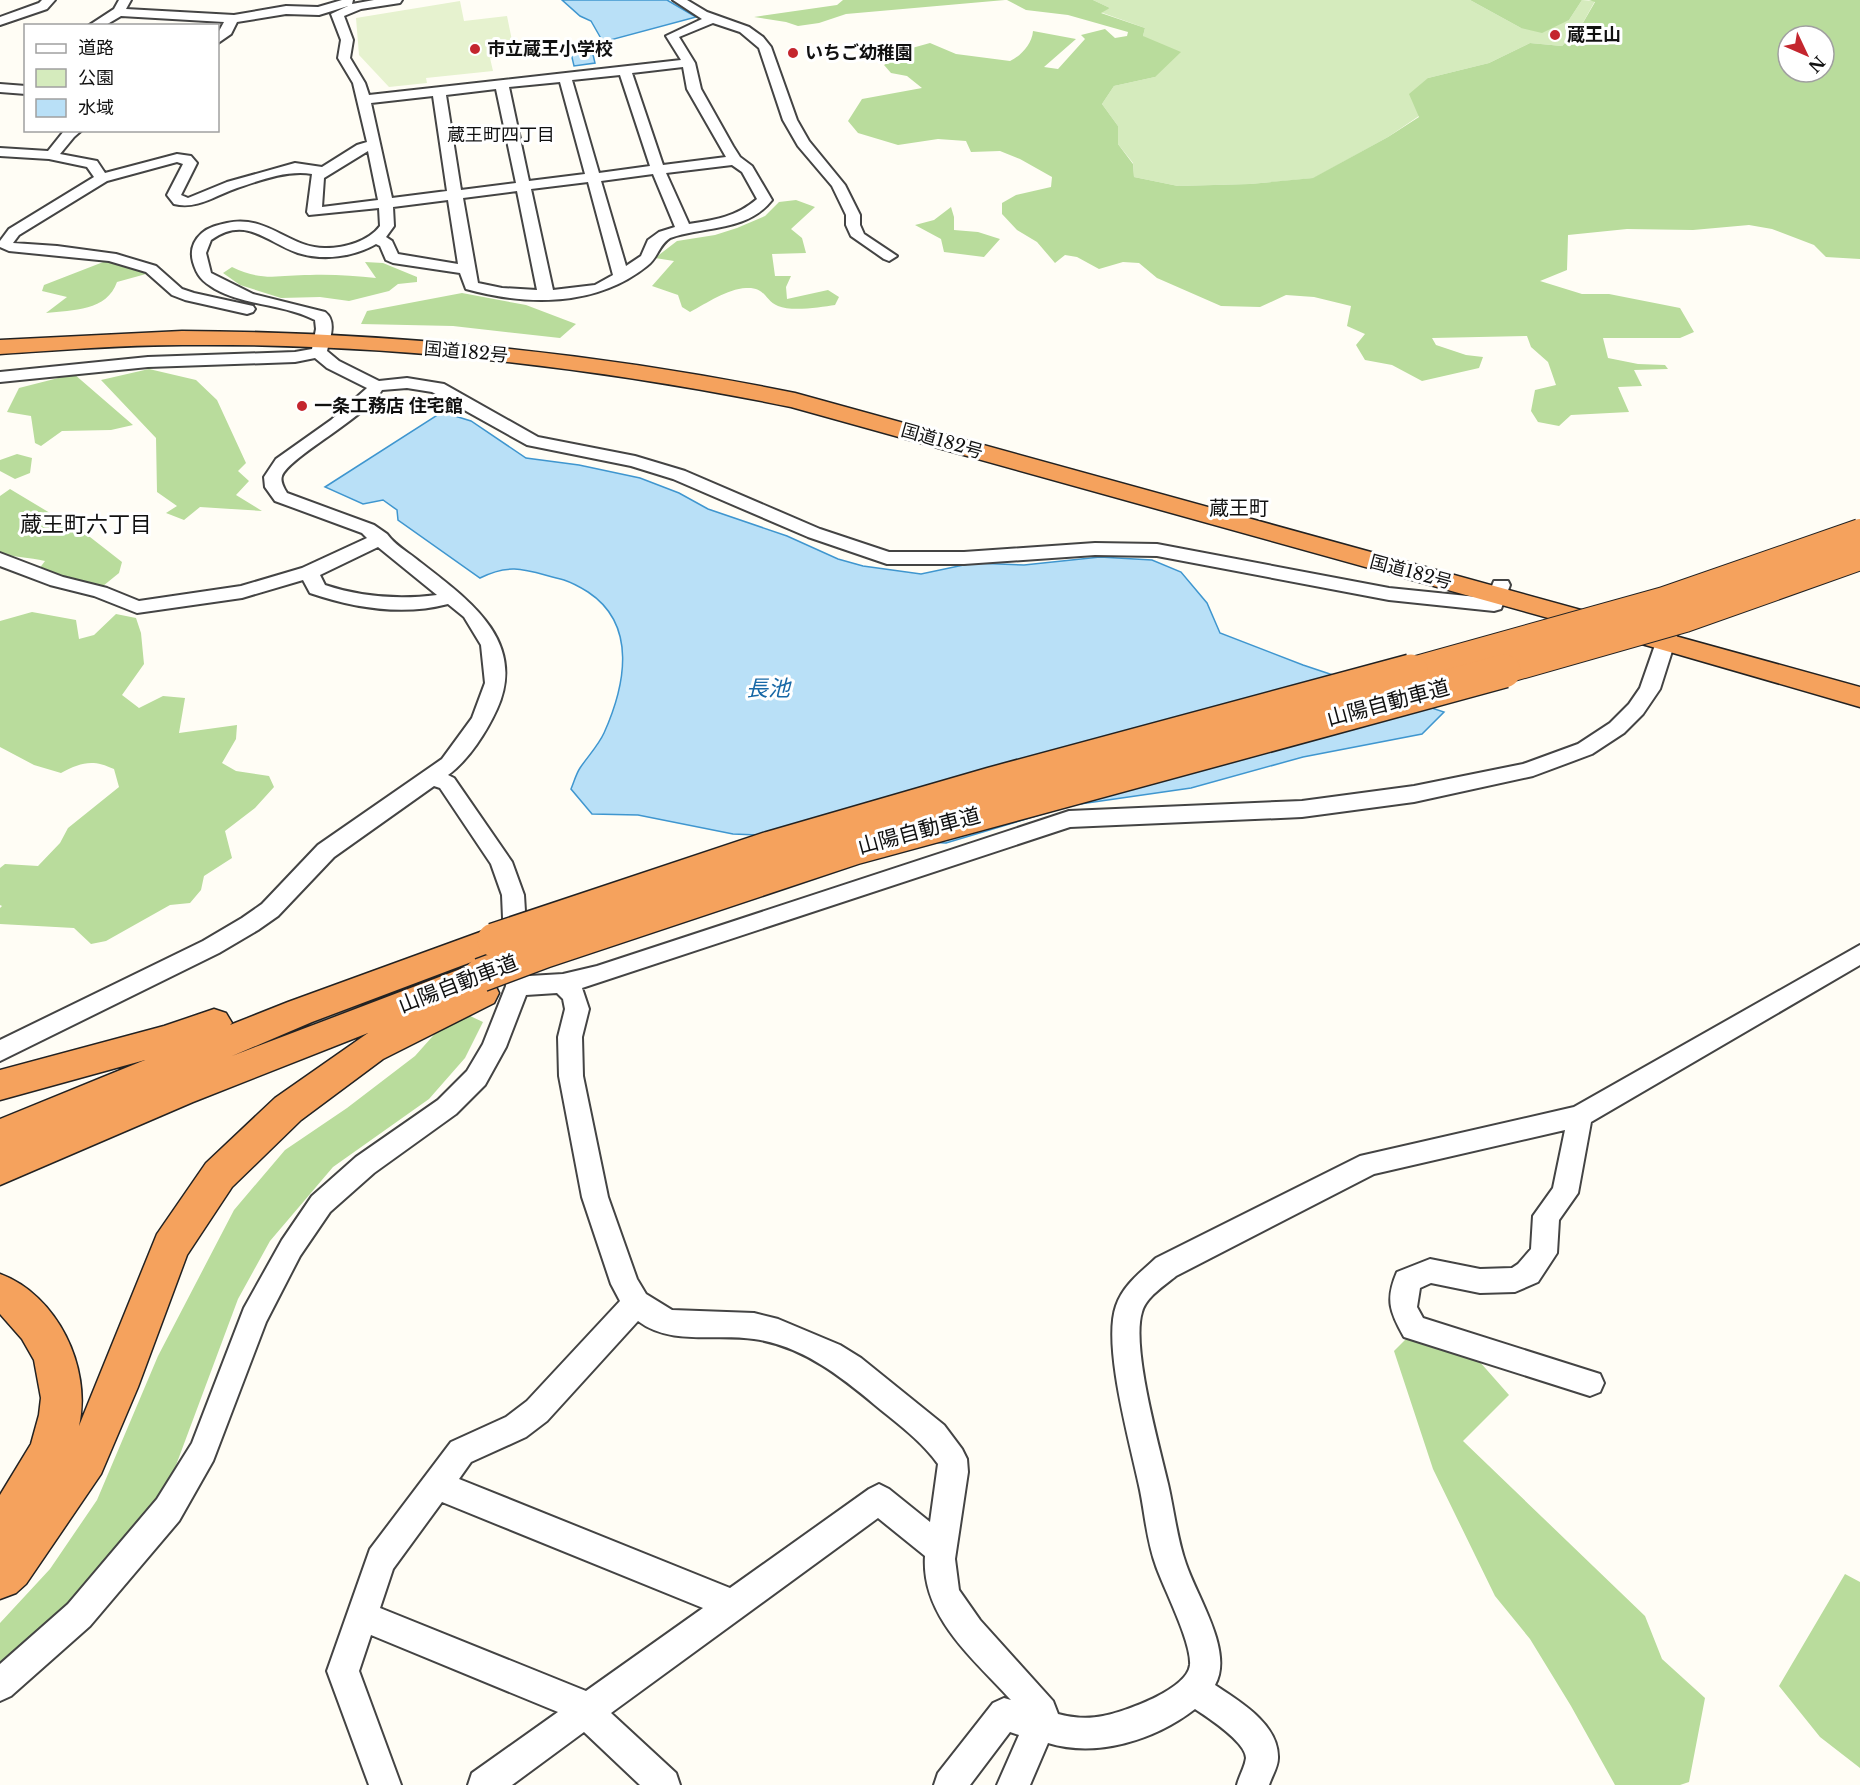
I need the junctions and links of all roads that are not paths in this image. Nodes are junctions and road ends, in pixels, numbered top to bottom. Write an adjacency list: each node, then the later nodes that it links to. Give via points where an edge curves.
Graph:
1 (50, 0): 9 (street)
2 (376, 0): 5 (street)
3 (396, 0): 5 (street)
4 (679, 0): 8 (street)
5 (359, 5): 7 (street, via 345,2 319,12 286,10); 19 (street, via 337,14 347,40 344,58)
6 (122, 6): 7 (street); 10 (street)
7 (234, 19): 11 (street)
8 (713, 19): 12 (street, via 672,36); 34 (street, via 759,37 790,120 838,185 853,215 858,236)
9 (0, 21)
10 (97, 24)
11 (219, 38)
12 (689, 63): 13 (street); 24 (street, via 694,89)
13 (625, 71): 14 (street); 25 (street)
14 (565, 78): 15 (street); 28 (street)
15 (502, 84): 18 (street); 29 (street)
16 (0, 88): 17 (street)
17 (24, 90)
18 (439, 91): 19 (street); 30 (street)
19 (364, 100): 21 (street)
20 (72, 132): 23 (street)
21 (373, 145): 26 (street); 31 (street)
22 (0, 152): 23 (street)
23 (52, 155): 27 (street, via 92,164)
24 (735, 160): 25 (street); 32 (street, via 747,169 765,200 755,211 733,222)
25 (658, 170): 28 (street); 32 (street)
26 (322, 171): 27 (street, via 295,167 190,202 179,201 174,195 189,167 186,159); 31 (street, via 317,176 314,212)
27 (102, 178): 38 (street, via 14,232 5,244 18,249 111,257 151,269 177,292 190,297 251,310)
28 (593, 178): 29 (street); 36 (street)
29 (525, 186): 30 (street); 37 (street)
30 (453, 196): 31 (street); 35 (street)
31 (385, 205): 33 (street, via 388,223)
32 (684, 230): 36 (street, via 662,235 652,243 646,262)
33 (376, 238): 35 (street, via 387,244 391,257 398,260); 38 (street, via 350,250 324,252 299,248 257,227 231,226 208,236 199,252 204,275 235,294)
34 (889, 256)
35 (466, 267): 37 (street, via 471,286 487,292)
36 (621, 275): 37 (street, via 612,284)
37 (546, 294)
38 (264, 303): 40 (street, via 319,315 323,318)
39 (0, 338): 40 (highway, 国道182号, via 150,329)
40 (321, 341): 41 (highway, 国道182号, via 149,338); 42 (highway, via 180,346); 43 (street, via 295,357 148,362); 44 (street, via 329,364); 50 (highway, 国道182号, via 556,360 741,388)
41 (0, 347)
42 (0, 362)
43 (0, 377)
44 (376, 387): 46 (street, via 337,424 282,463 273,477 281,497 368,529); 50 (street, via 393,382 438,388 533,441 634,461 679,475 887,558 1157,550 1389,594 1494,605)
45 (1860, 532): 56 (highway, 山陽自動車道, bridge, via 1664,600 770,848)
46 (381, 538): 49 (street); 51 (street)
47 (1860, 557): 59 (highway, 山陽自動車道, bridge, via 1696,615 1544,660 945,823)
48 (0, 559): 49 (street, via 137,607 242,592)
49 (309, 572): 51 (street, via 317,590 358,602 434,603)
50 (1500, 590): 52 (highway, 国道182号)
51 (451, 597): 55 (street, via 471,613 491,645 495,683 481,722)
52 (1667, 635): 53 (highway, 国道182号); 54 (highway, 国道182号); 58 (street, via 1650,689 1617,728 1585,749 1526,771 1414,794 1302,810 1069,819)
53 (1860, 681)
54 (1860, 697)
55 (434, 777): 59 (street, via 447,783 501,862 513,895); 60 (street, via 326,851 270,910 250,924)
56 (494, 940): 61 (highway, via 442,944 166,1040); 63 (highway, 山陽自動車道, via 289,1016)
57 (1860, 954): 62 (street)
58 (563, 983): 59 (street); 66 (street, via 574,995 577,1009 570,1037 571,1077 594,1197 625,1284)
59 (494, 985): 64 (highway, 山陽自動車道, via 191,1087); 71 (highway, via 370,1049 288,1109 219,1175 171,1246 86,1459 10,1568); 74 (street, via 494,1047 476,1078 447,1107 365,1165 321,1204 254,1317 203,1451 168,1510 79,1615)
60 (0, 1051)
61 (0, 1085)
62 (1580, 1116): 67 (street, via 1565,1193 1546,1216 1544,1253 1528,1273 1515,1280 1480,1281 1430,1271 1407,1281 1403,1309 1414,1328); 75 (street, via 1369,1164 1166,1268 1139,1291 1129,1307 1126,1322 1126,1360 1170,1563 1205,1651 1206,1671)
63 (0, 1136)
64 (0, 1169)
65 (0, 1292): 69 (highway, via 24,1309 42,1334 57,1364 62,1400 55,1438 35,1481)
66 (636, 1303): 68 (street, via 537,1411 516,1427 461,1452); 70 (street, via 671,1323 754,1326 778,1332 851,1367 934,1435 952,1459)
67 (1590, 1383)
68 (437, 1485): 72 (street, via 725,1601); 73 (street, via 381,1560)
69 (0, 1529)
70 (943, 1545): 72 (street, via 932,1544 879,1499); 77 (street, via 940,1581 948,1602 961,1622 1026,1690 1042,1712)
71 (0, 1576)
72 (727, 1609): 76 (street)
73 (362, 1616): 76 (street); 78 (street, via 343,1671)
74 (0, 1685)
75 (1194, 1689): 77 (street, via 1142,1721 1101,1733 1068,1732); 83 (street, via 1248,1729 1261,1746 1262,1758)
76 (587, 1711): 79 (street); 80 (street)
77 (1040, 1725): 81 (street, via 1004,1714); 82 (street)
78 (385, 1785)
79 (484, 1785)
80 (664, 1785)
81 (950, 1785)
82 (1013, 1785)
83 (1252, 1785)

